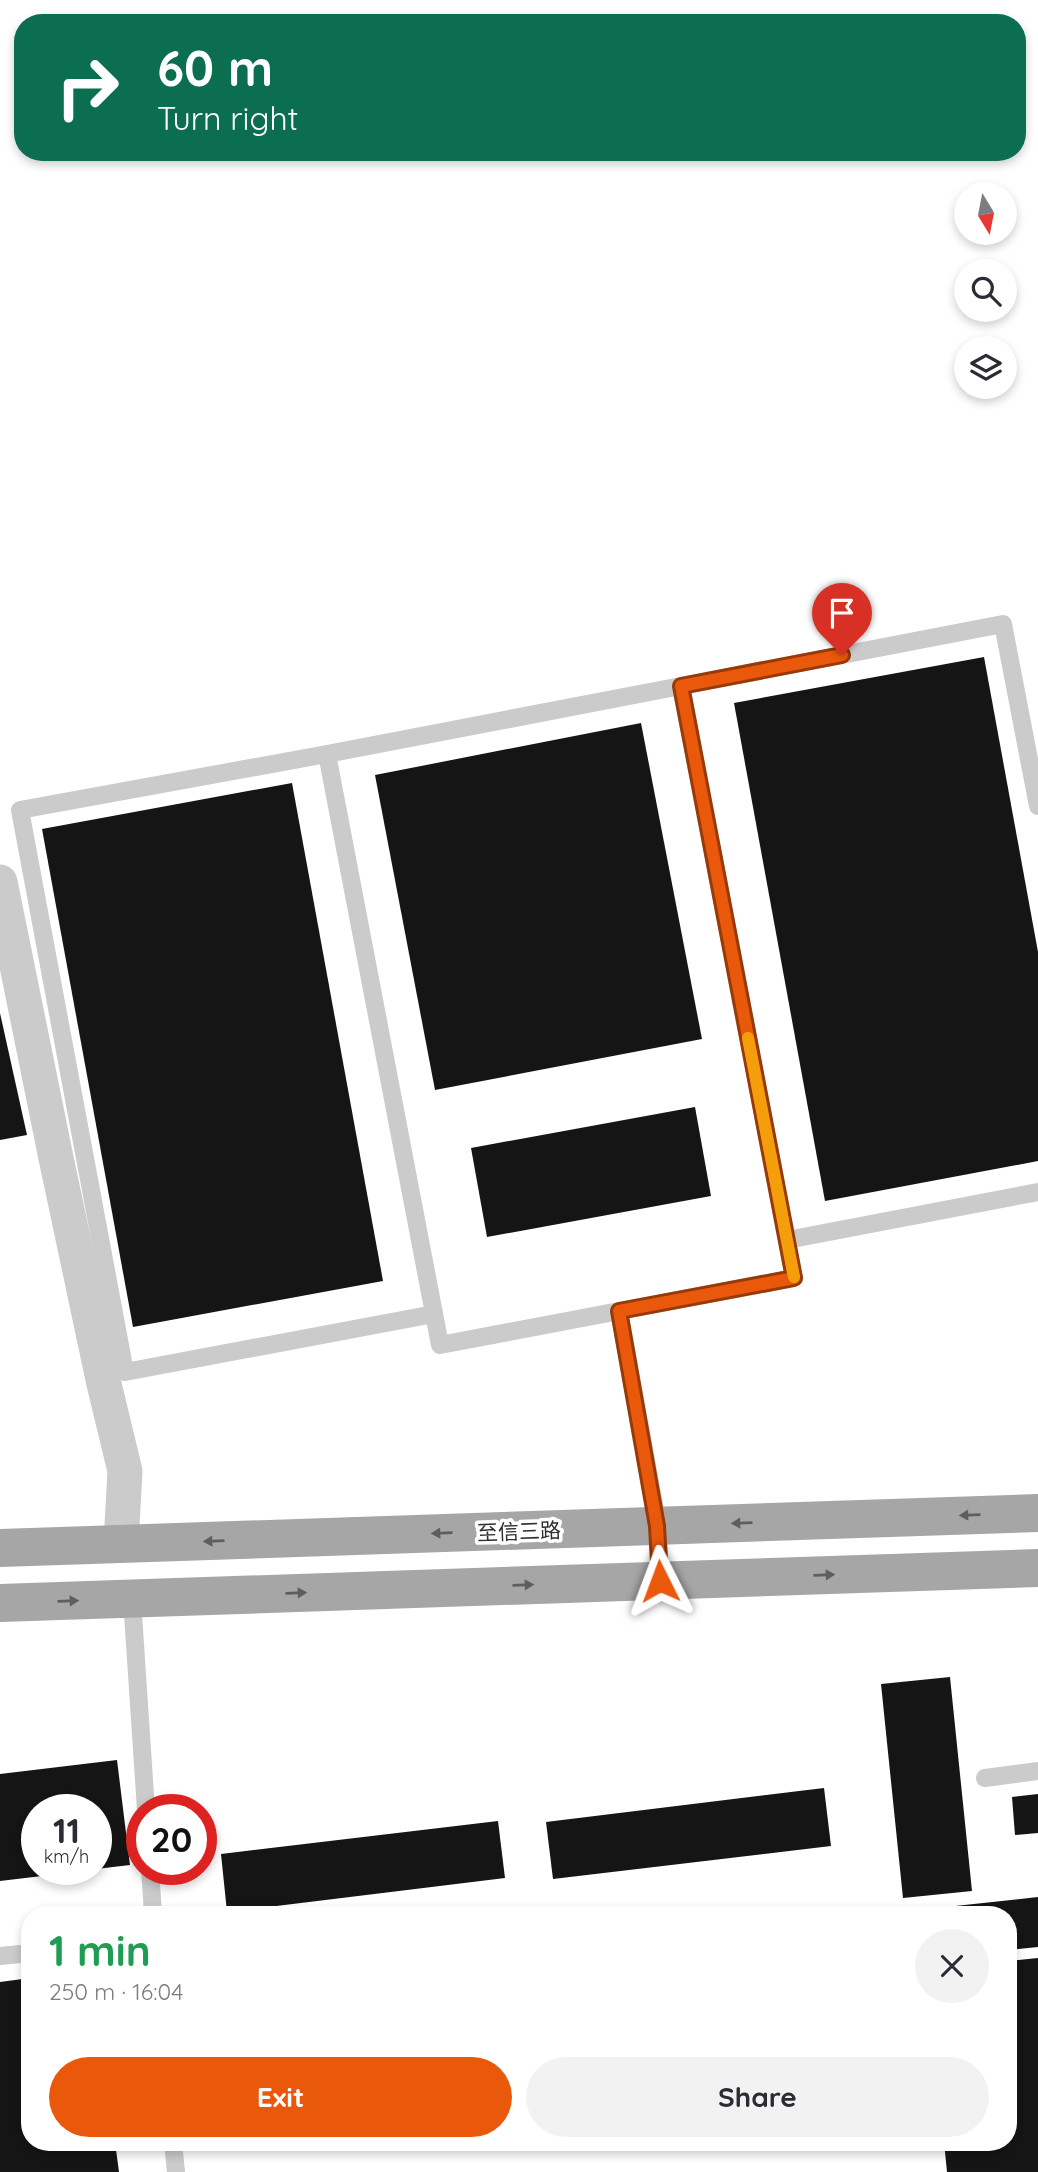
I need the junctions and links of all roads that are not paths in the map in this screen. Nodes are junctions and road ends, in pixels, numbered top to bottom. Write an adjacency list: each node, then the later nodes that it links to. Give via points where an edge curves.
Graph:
1 (681, 686): 2 (lane); 3 (lane, via 1003,624); 6 (lane)
2 (327, 754): 8 (lane); 8 (lane, via 20,810 125,1372)
3 (1038, 806)
4 (0, 882): 11 (street, via 125,1471)
5 (1038, 1192): 6 (lane)
6 (787, 1240): 7 (lane, via 794,1278)
7 (619, 1311): 8 (lane, via 440,1345); 10 (lane)
8 (434, 1314)
9 (1038, 1513): 10 (main road, 至信三路, one-way to 10)
10 (657, 1526): 11 (main road, 至信三路, one-way to 11); 14 (lane)
11 (121, 1544): 12 (main road, 至信三路)
12 (0, 1548)
13 (1038, 1568): 14 (main road, one-way to 13)
14 (660, 1581): 15 (main road, one-way to 14)
15 (132, 1599): 16 (main road, one-way to 15); 19 (lane)
16 (0, 1603)
17 (1038, 1771): 18 (lane)
18 (985, 1777)
19 (145, 1794)
20 (151, 1885): 21 (lane)
21 (152, 1906)
22 (21, 1954): 23 (lane)
23 (0, 1956)
24 (174, 2151): 25 (lane)
25 (176, 2172)

